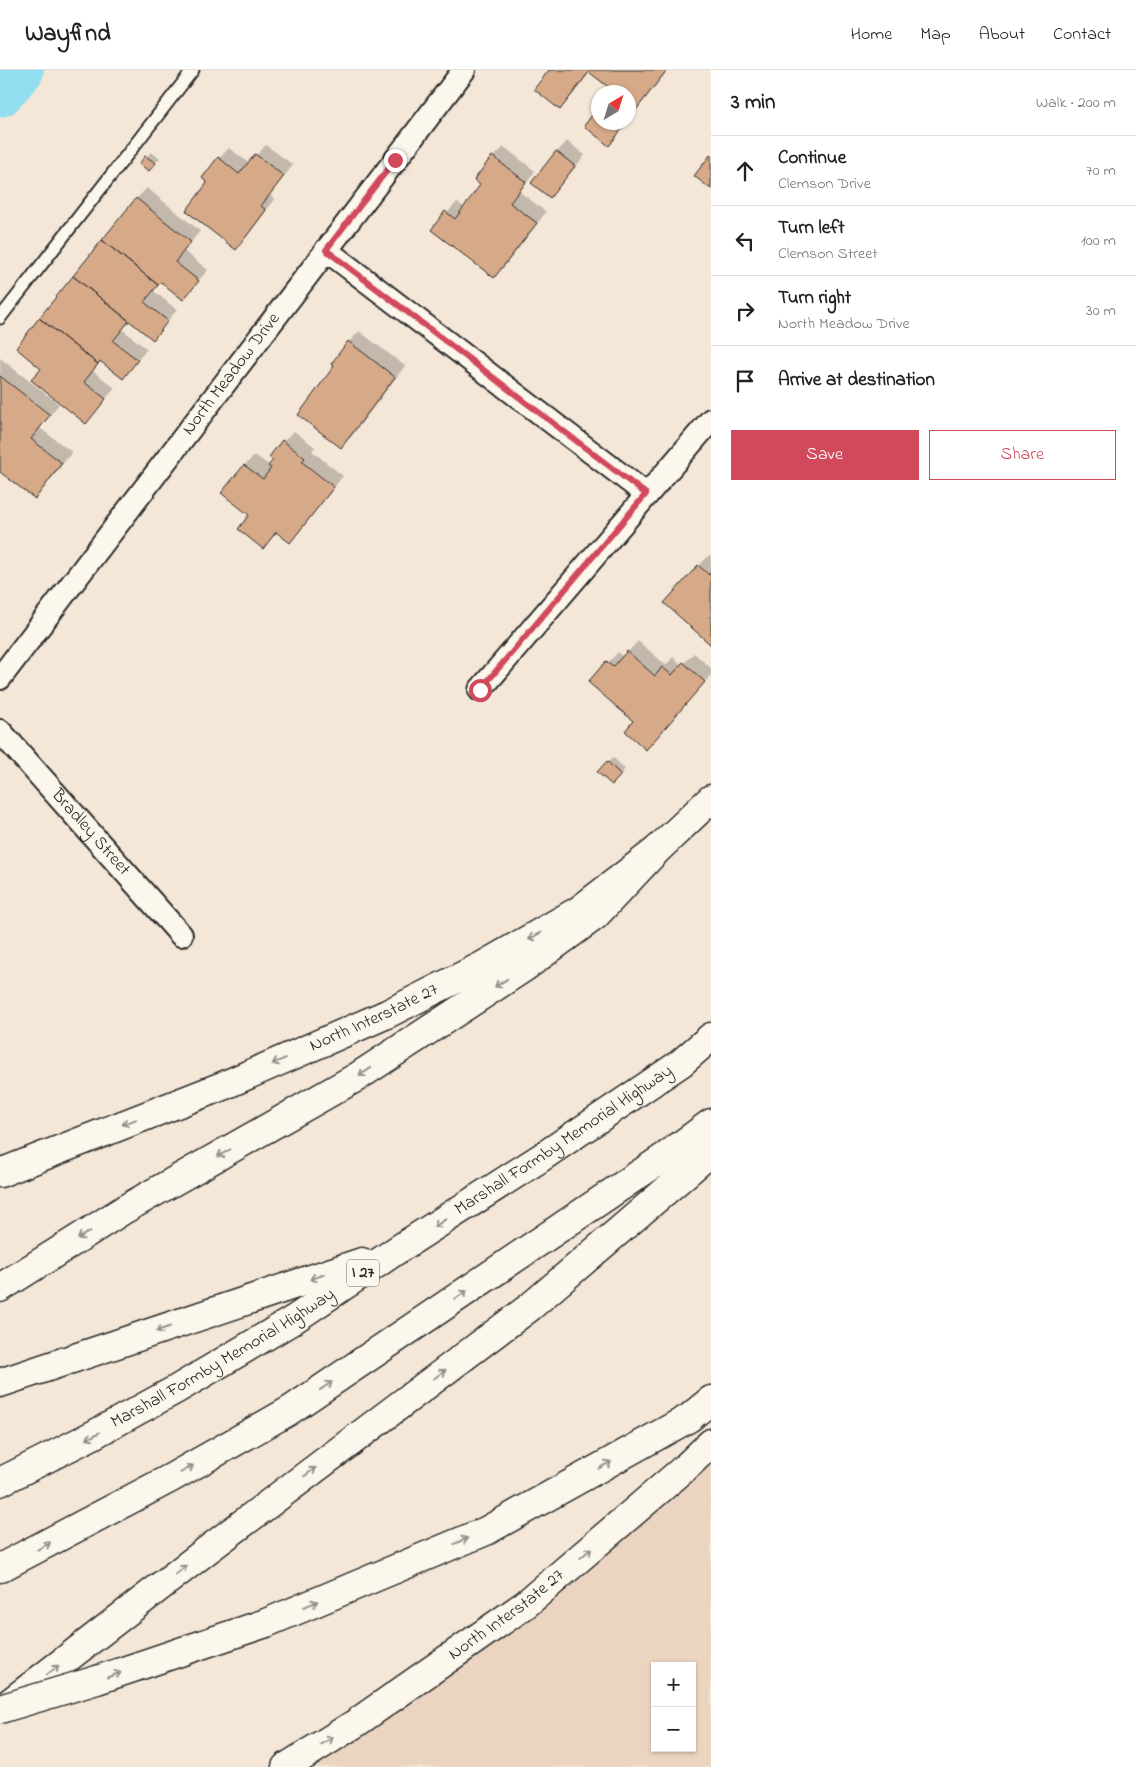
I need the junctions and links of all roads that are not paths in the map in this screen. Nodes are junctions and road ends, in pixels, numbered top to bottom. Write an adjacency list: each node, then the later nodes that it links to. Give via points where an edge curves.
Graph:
1 (193, 70): 4 (lane)
2 (464, 70): 3 (street, North Meadow Drive)
3 (326, 250): 6 (street); 7 (street, North Meadow Drive)
4 (0, 318)
5 (711, 420): 6 (street)
6 (646, 494): 8 (street)
7 (0, 678)
8 (480, 690)
9 (0, 731): 12 (street, Bradley Street)
10 (711, 799): 11 (main road, North Interstate 27)
11 (657, 850): 16 (main road, North Interstate 27, one-way to 16, via 578,911 484,965 387,1014 225,1084); 18 (main road, one-way to 18, via 595,916 526,968 357,1077 125,1209)
12 (181, 935)
13 (711, 1037): 17 (main road, Marshall Formby Memorial Highway / I 27, one-way to 17, via 681,1063)
14 (711, 1123): 23 (main road, one-way to 14, via 171,1478 289,1411)
15 (711, 1152): 24 (main road, one-way to 15, via 530,1307)
16 (0, 1173)
17 (397, 1250): 19 (main road, one-way to 19); 22 (main road, Marshall Formby Memorial Highway / I 27, one-way to 22, via 293,1320 185,1384)
18 (0, 1288)
19 (0, 1383)
20 (711, 1400): 24 (main road, one-way to 20, bridge, via 266,1623 486,1531 689,1418)
21 (711, 1443): 25 (main road, North Interstate 27, one-way to 21, via 356,1724 526,1604)
22 (0, 1482)
23 (0, 1568)
24 (0, 1710)
25 (286, 1767)

